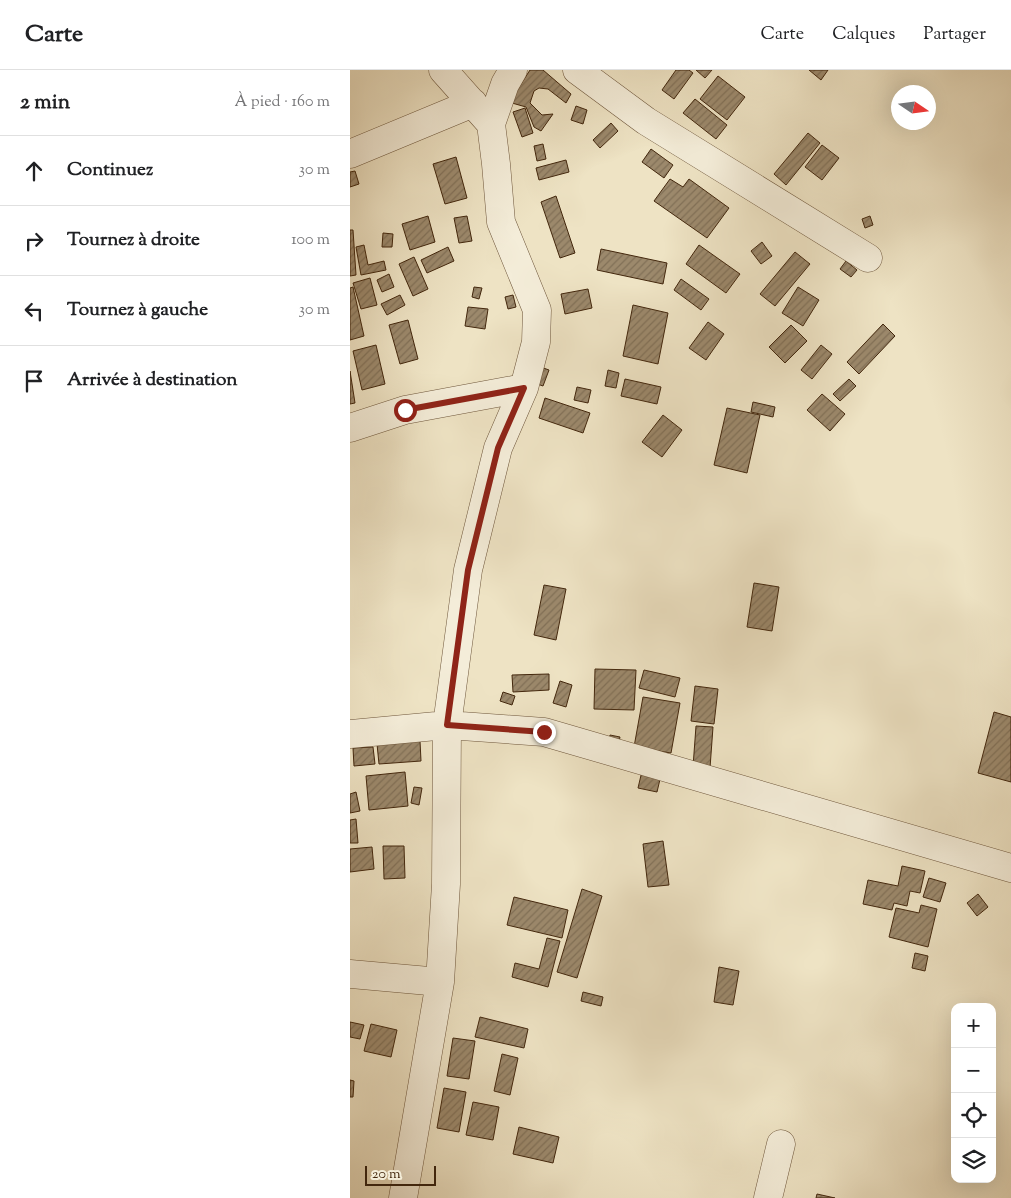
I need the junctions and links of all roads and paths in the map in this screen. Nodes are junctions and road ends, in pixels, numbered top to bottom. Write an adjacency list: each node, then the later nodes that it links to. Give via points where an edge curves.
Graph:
1 (443, 70): 4 (street)
2 (513, 70): 5 (street, via 504,84)
3 (577, 70): 7 (street, via 646,121)
4 (473, 104): 5 (street); 6 (street)
5 (490, 124): 8 (street, via 501,222 537,310 536,342)
6 (350, 154)
7 (868, 258)
8 (524, 388): 9 (street, via 405,410); 10 (street, via 498,448 468,570)
9 (350, 428)
10 (447, 725): 11 (street); 12 (street, via 544,732); 14 (street, via 446,884)
11 (350, 734)
12 (1011, 868)
13 (350, 974): 14 (street)
14 (440, 982): 16 (street)
15 (780, 1144): 17 (street)
16 (403, 1198)
17 (768, 1198)

